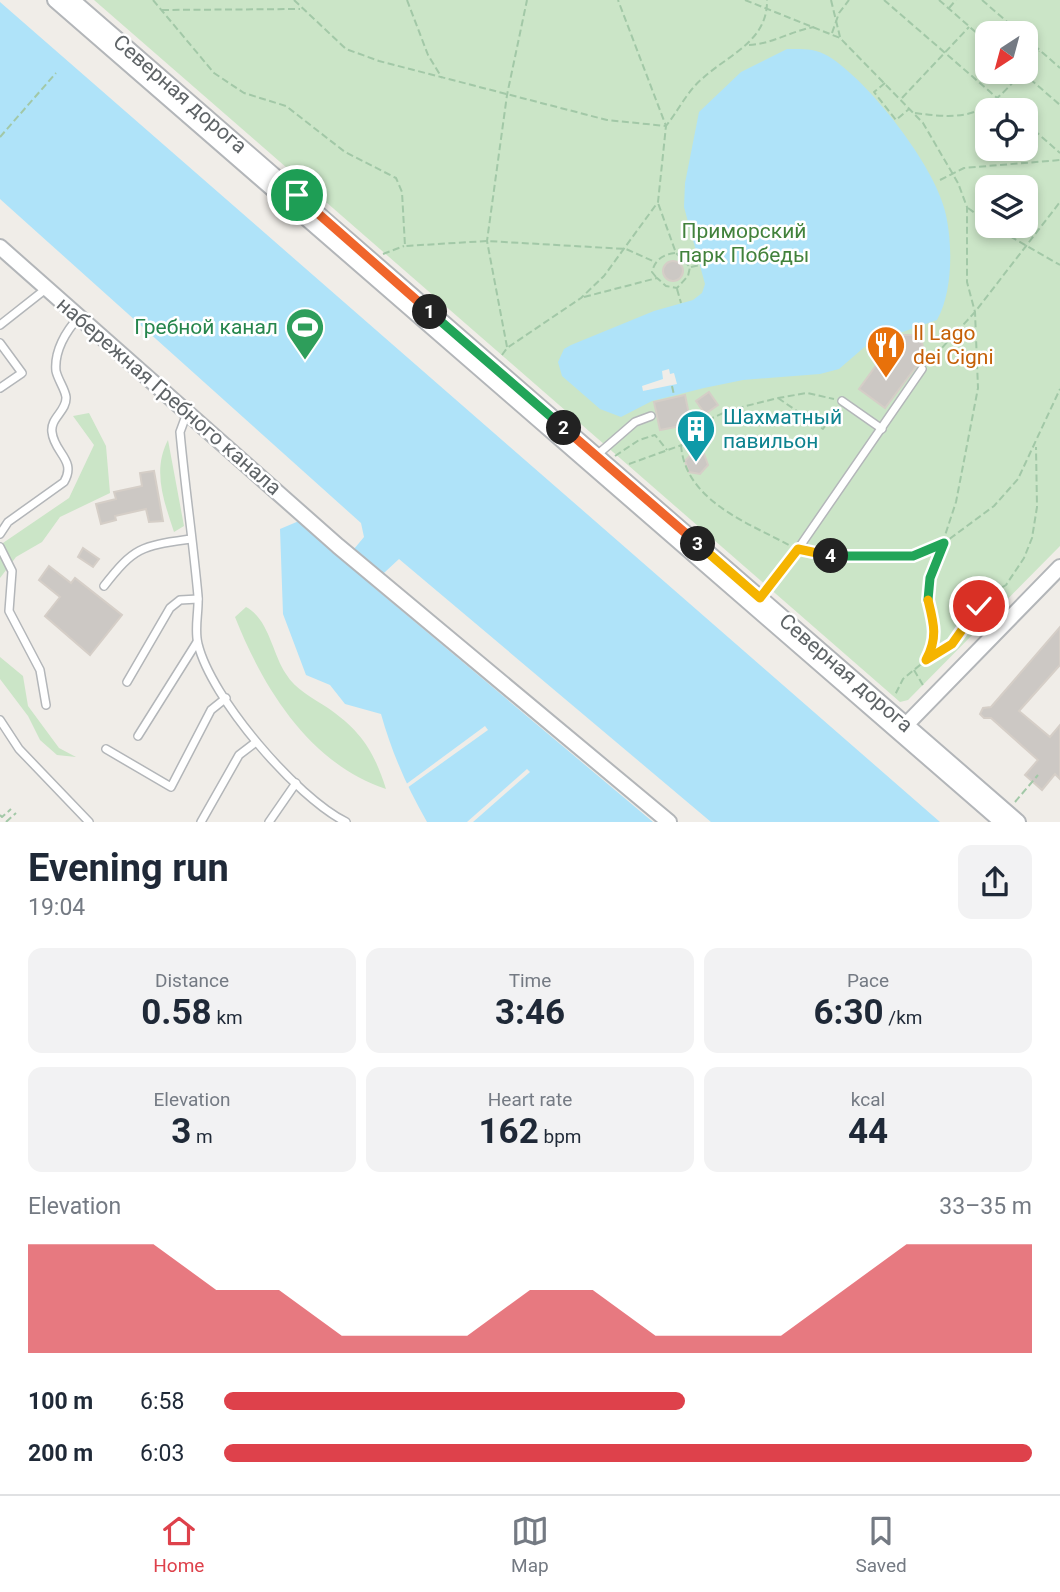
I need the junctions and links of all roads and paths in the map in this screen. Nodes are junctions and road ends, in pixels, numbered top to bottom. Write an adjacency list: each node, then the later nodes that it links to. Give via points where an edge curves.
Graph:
1 (55, 0): 93 (street, Северная дорога)
2 (72, 0): 93 (street, Северная дорога)
3 (153, 0): 19 (path)
4 (293, 0): 18 (path)
5 (407, 0): 33 (path, via 428,55)
6 (527, 0): 37 (path)
7 (618, 0): 45 (path)
8 (745, 0): 16 (path)
9 (767, 0): 16 (path)
10 (831, 0): 20 (path)
11 (849, 0): 20 (path)
12 (884, 0): 29 (path)
13 (939, 0): 17 (path)
14 (956, 0): 17 (path)
15 (982, 0): 21 (path)
16 (767, 8): 22 (path); 27 (path)
17 (948, 8): 23 (path)
18 (301, 9): 19 (path); 33 (path, via 346,49)
19 (162, 10): 59 (path, via 214,73 244,93 286,106 345,152 396,178 402,192)
20 (836, 21): 25 (path); 26 (path)
21 (1006, 21)
22 (815, 27): 25 (path); 27 (path)
23 (969, 27): 24 (path); 29 (path)
24 (975, 32)
25 (830, 34): 26 (path)
26 (840, 38): 34 (path)
27 (748, 45): 45 (path, via 701,79)
28 (1040, 50): 30 (path); 31 (path)
29 (946, 53): 38 (path); 40 (path)
30 (1038, 53)
31 (1060, 68)
32 (56, 73): 47 (path)
33 (443, 79): 37 (path)
34 (885, 83): 40 (path); 42 (path, via 874,92 896,120)
35 (1012, 84): 39 (path)
36 (1036, 84): 41 (path)
37 (507, 95): 45 (path, via 607,120); 57 (path)
38 (997, 98)
39 (1001, 98)
40 (901, 99): 42 (path)
41 (1060, 105)
42 (910, 108): 43 (path)
43 (915, 113): 44 (path, via 947,118); 50 (path)
44 (975, 113)
45 (666, 127): 52 (path)
46 (1038, 134): 48 (path)
47 (0, 136)
48 (1060, 153)
49 (1060, 160): 50 (path, via 964,168)
50 (952, 173): 51 (path); 54 (path)
51 (940, 180)
52 (658, 202): 61 (path); 62 (path)
53 (1060, 202): 58 (path)
54 (967, 207): 55 (path); 73 (path, via 967,282)
55 (975, 213)
56 (1014, 238): 58 (path)
57 (487, 241): 59 (path); 61 (path); 77 (path)
58 (1027, 245): 66 (path); 73 (path)
59 (405, 246): 63 (path)
60 (0, 247): 69 (street, набережная Гребного канала)
61 (626, 249): 64 (path); 71 (path)
62 (676, 253): 64 (path); 67 (path)
63 (382, 254)
64 (655, 262): 68 (path, via 652,272)
65 (700, 265): 67 (path)
66 (1060, 265)
67 (690, 267): 70 (path)
68 (657, 278): 70 (path); 71 (path)
69 (47, 288): 74 (street, набережная Гребного канала); 75 (lane)
70 (677, 288): 72 (path)
71 (581, 298): 77 (path)
72 (681, 303)
73 (975, 312): 79 (path); 97 (path, via 978,388)
74 (79, 317): 86 (street, набережная Гребного канала); 95 (lane, via 66,333 56,359 66,397 52,432 69,464 69,474 8,522)
75 (0, 325)
76 (0, 343): 81 (lane, via 22,373)
77 (507, 348): 78 (path)
78 (500, 358)
79 (922, 369): 88 (lane)
80 (671, 386): 83 (path)
81 (0, 388)
82 (1060, 389): 90 (path)
83 (674, 395)
84 (778, 398): 85 (path, via 807,393); 85 (path, via 823,429); 89 (path, via 701,423 695,438)
85 (842, 401): 88 (lane)
86 (187, 413): 96 (lane, via 180,432); 128 (street, набережная Гребного канала, via 338,546)
87 (651, 416): 93 (lane, via 635,422)
88 (882, 429): 99 (lane)
89 (681, 445): 91 (path); 99 (path, via 688,475 721,510)
90 (1036, 446): 97 (path, via 1018,479 993,506); 105 (path, via 1037,507 1024,558 1006,585 970,615 952,644)
91 (667, 450): 92 (path, via 655,435); 94 (path)
92 (614, 457)
93 (593, 460): 103 (street, Северная дорога)
94 (625, 466)
95 (0, 534)
96 (191, 539): 101 (lane, via 145,545 124,560); 102 (lane)
97 (944, 543): 99 (path, via 913,556 838,556); 105 (path, via 929,587 936,626)
98 (0, 547): 111 (lane, via 12,571 9,611 40,670)
99 (798, 549): 103 (lane)
100 (1060, 567): 113 (street)
101 (104, 586)
102 (198, 599): 104 (lane); 107 (lane, via 180,600 170,608)
103 (756, 602): 113 (street, Северная дорога)
104 (197, 642): 109 (lane, via 206,669); 114 (lane)
105 (926, 660): 106 (path)
106 (914, 670): 108 (path); 110 (path)
107 (127, 681)
108 (925, 690)
109 (226, 698): 115 (lane); 116 (lane, via 211,710 171,787)
110 (892, 699)
111 (47, 705)
112 (0, 720): 125 (lane, via 19,749)
113 (902, 728): 129 (street, Северная дорога); 130 (street, Северная дорога)
114 (138, 736)
115 (256, 742): 118 (lane); 126 (lane, via 239,755)
116 (106, 749)
117 (1038, 775): 119 (path)
118 (296, 783): 123 (lane); 127 (lane)
119 (1012, 805)
120 (11, 809): 122 (path)
121 (16, 813): 124 (path)
122 (0, 815)
123 (340, 821)
124 (6, 822)
125 (89, 822)
126 (201, 822)
127 (269, 822)
128 (668, 822)
129 (1002, 822)
130 (1018, 822)

